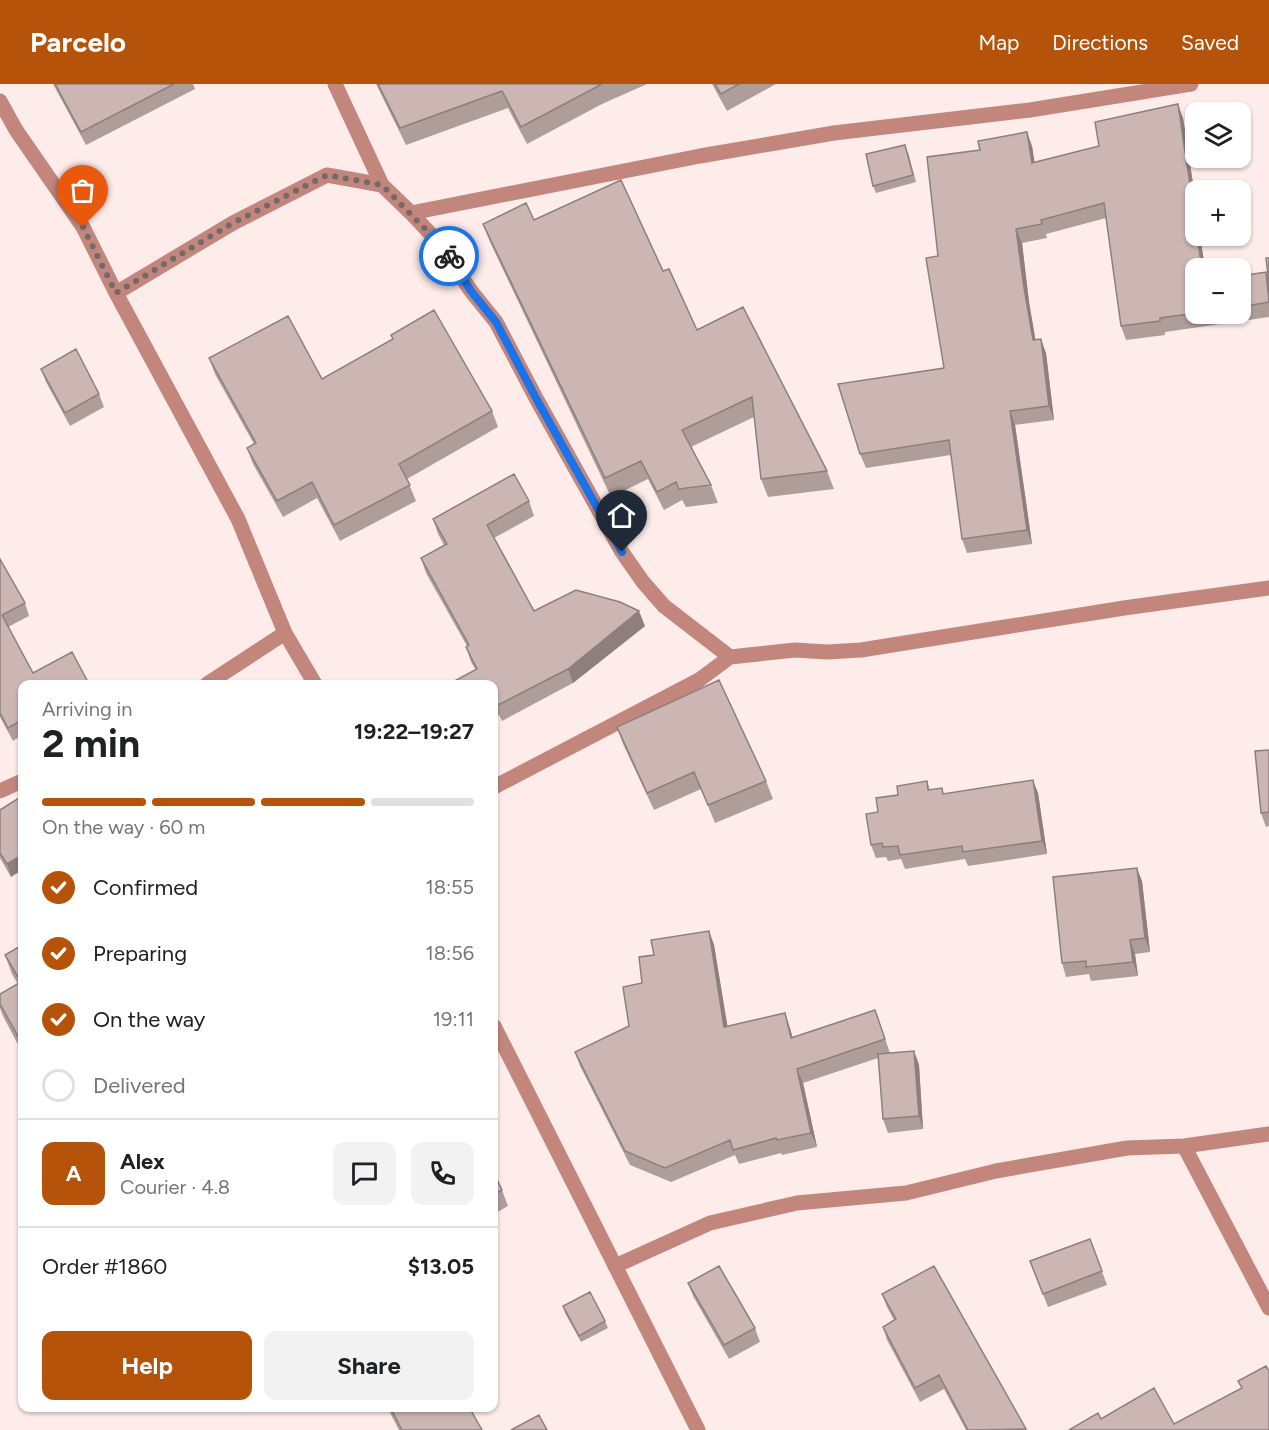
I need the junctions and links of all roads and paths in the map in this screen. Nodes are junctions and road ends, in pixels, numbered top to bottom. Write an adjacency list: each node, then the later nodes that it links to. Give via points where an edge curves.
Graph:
1 (335, 84): 4 (street)
2 (1191, 84): 5 (street, via 1030,110 834,133)
3 (0, 101): 6 (street, via 83,227)
4 (382, 185): 5 (street); 6 (street, via 327,175 233,223)
5 (411, 213): 9 (street, via 439,243 496,322 617,544 643,582 664,606)
6 (116, 293): 8 (street, via 238,519)
7 (1269, 588): 9 (street, via 861,650 795,650)
8 (285, 633): 10 (street); 11 (street)
9 (730, 657): 13 (street, via 699,680)
10 (213, 680)
11 (313, 680)
12 (18, 783): 14 (street)
13 (498, 785)
14 (0, 792)
15 (498, 1034): 18 (street)
16 (1269, 1134): 17 (street)
17 (1184, 1146): 18 (street, via 1127,1148 996,1171 906,1193 797,1203 710,1223); 19 (street)
18 (615, 1266): 20 (street)
19 (1269, 1308)
20 (698, 1430)

